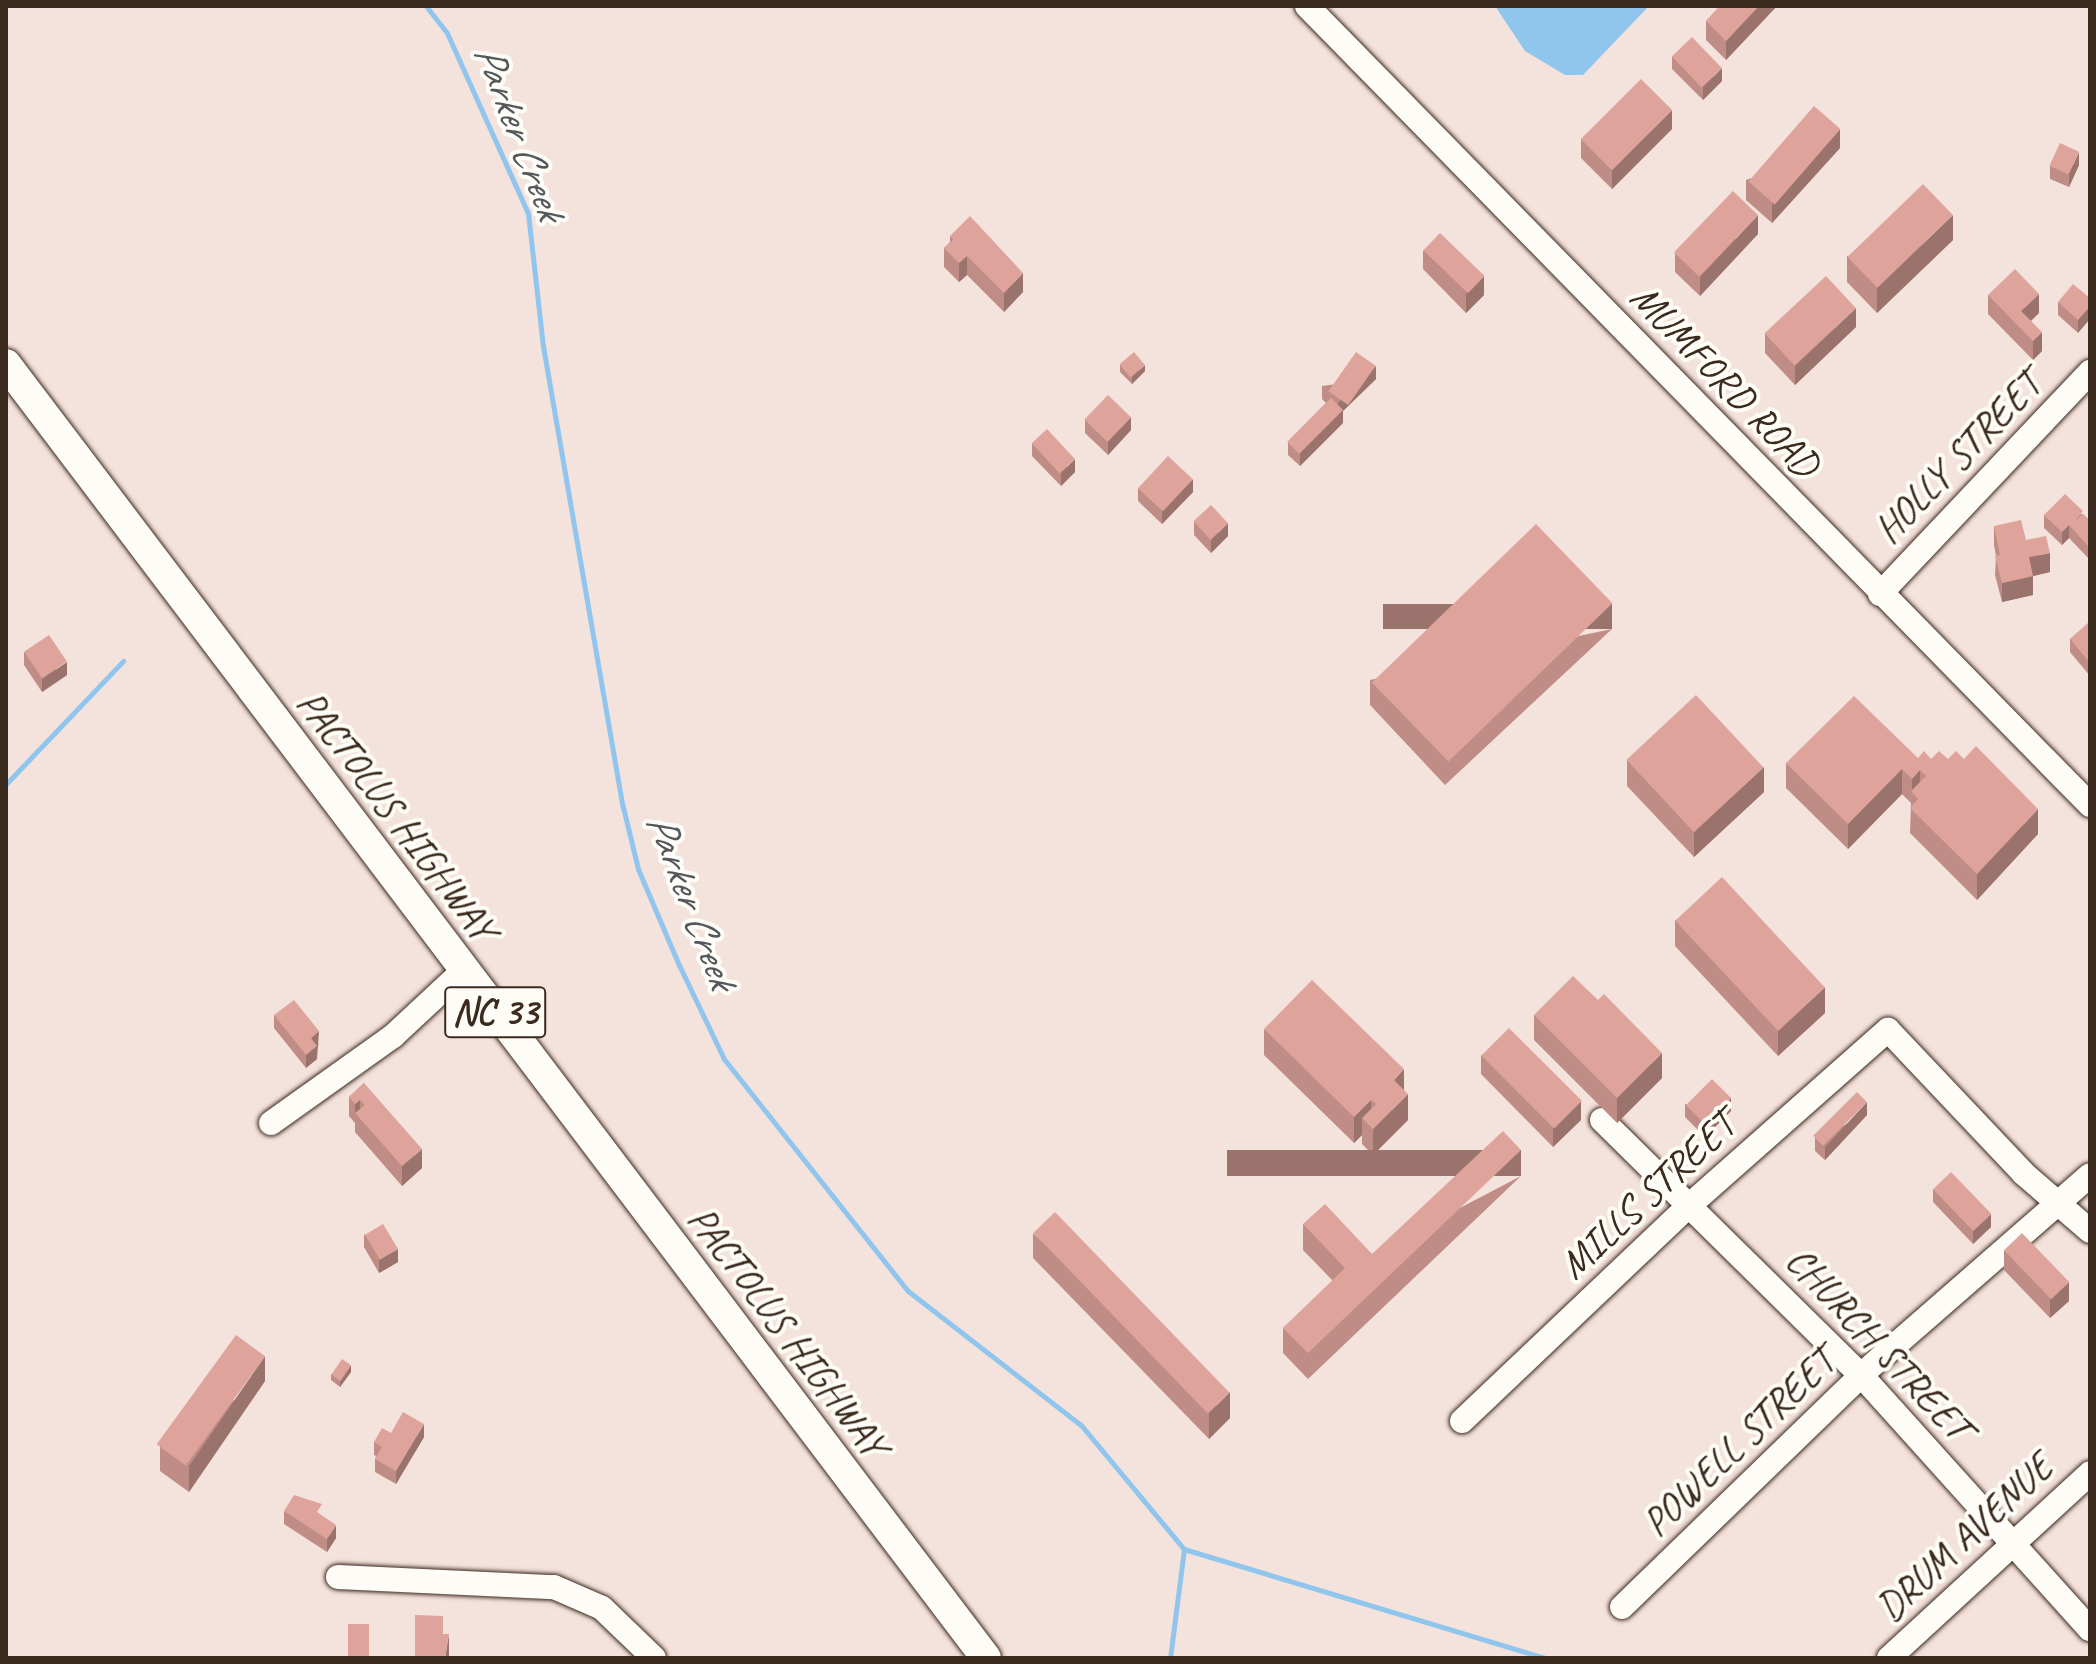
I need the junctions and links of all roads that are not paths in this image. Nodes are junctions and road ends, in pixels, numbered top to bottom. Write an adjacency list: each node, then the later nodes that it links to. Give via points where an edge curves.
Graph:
1 (1307, 6): 4 (street, MUMFORD ROAD)
2 (6, 364): 6 (main road, PACTOLUS HIGHWAY / NC 33)
3 (2090, 372): 4 (street, HOLLY STREET)
4 (1880, 594): 5 (street, MUMFORD ROAD)
5 (2090, 805)
6 (464, 970): 8 (street, via 393,1036); 21 (main road, PACTOLUS HIGHWAY / NC 33)
7 (1602, 1120): 11 (street, CHURCH STREET)
8 (271, 1123)
9 (2090, 1175): 10 (street, POWELL STREET)
10 (2062, 1203): 11 (street, MILLS STREET, via 2023,1173 1888,1030); 12 (street); 13 (street, POWELL STREET)
11 (1691, 1204): 13 (street, CHURCH STREET); 14 (street, MILLS STREET)
12 (2090, 1231)
13 (1861, 1375): 16 (street, CHURCH STREET); 18 (street, POWELL STREET)
14 (1462, 1421)
15 (2090, 1473): 16 (street, DRUM AVENUE)
16 (2013, 1544): 19 (street, CHURCH STREET); 22 (street, DRUM AVENUE)
17 (338, 1577): 20 (street, via 554,1587 602,1608)
18 (1622, 1607)
19 (2090, 1629)
20 (654, 1658)
21 (986, 1658)
22 (1889, 1658)

